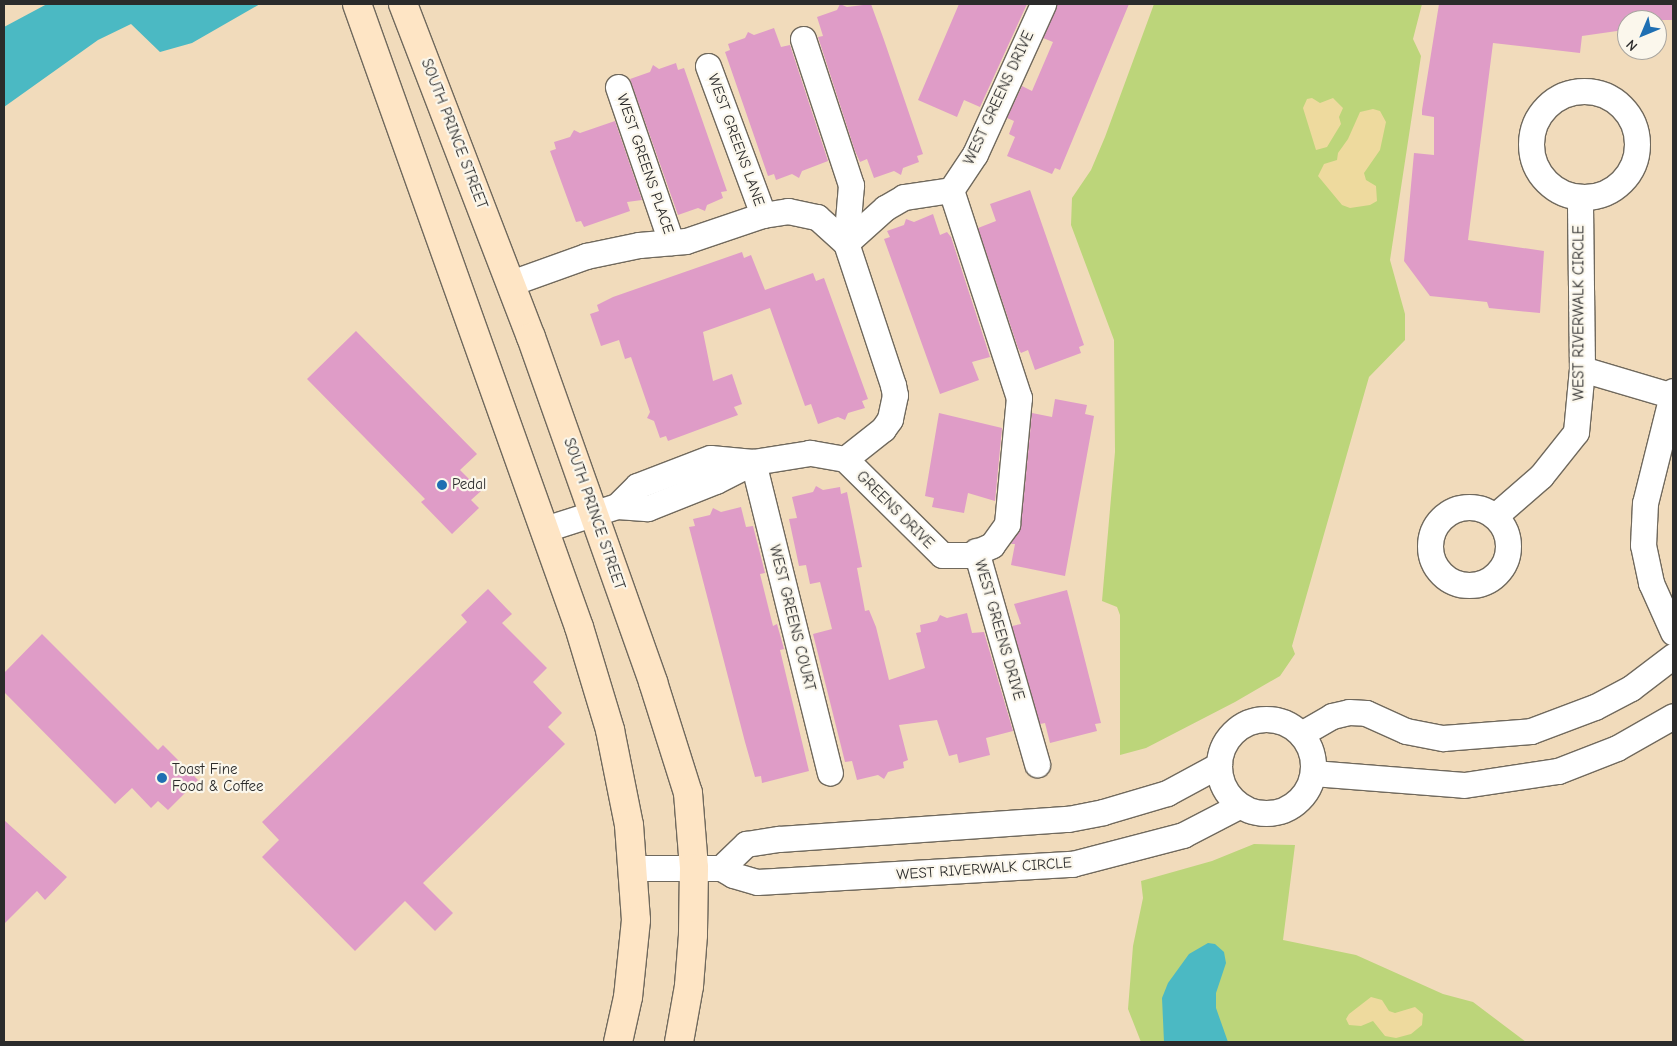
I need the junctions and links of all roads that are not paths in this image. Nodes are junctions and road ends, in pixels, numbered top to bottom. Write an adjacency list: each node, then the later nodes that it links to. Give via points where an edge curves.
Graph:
1 (357, 4): 19 (street)
2 (1043, 4): 7 (street, WEST GREENS DRIVE, via 975,154)
3 (406, 11): 12 (street, SOUTH PRINCE STREET)
4 (803, 39): 11 (street, via 852,185)
5 (708, 66): 9 (street, WEST GREENS LANE)
6 (618, 87): 10 (street, WEST GREENS PLACE)
7 (951, 190): 11 (street, via 904,197 885,208); 20 (street, WEST GREENS DRIVE, via 1019,398 1007,524 992,545)
8 (1580, 197): 8 (street, via 1560,192 1544,179 1533,160 1531,139 1536,119 1549,102 1568,92 1588,90 1609,95 1625,108 1636,127 1638,148 1633,168 1620,185 1601,195); 13 (street, WEST RIVERWALK CIRCLE)
9 (763, 215): 10 (street, via 686,241); 11 (street, via 803,212 817,217)
10 (670, 242): 12 (street, via 586,256)
11 (846, 243): 15 (street, via 895,395 890,419 883,429)
12 (511, 283): 17 (street, SOUTH PRINCE STREET)
13 (1582, 369): 14 (street); 18 (street, WEST RIVERWALK CIRCLE, via 1576,432 1541,476)
14 (1672, 393): 21 (street, via 1645,503 1643,545 1651,583)
15 (845, 459): 16 (street, via 810,453); 20 (street, GREENS DRIVE, via 942,556 954,558)
16 (753, 462): 17 (street, via 716,482 648,508); 27 (street, WEST GREENS COURT)
17 (605, 509): 19 (street); 31 (street, SOUTH PRINCE STREET, via 688,793)
18 (1495, 516)
19 (544, 529): 30 (street, via 610,730 629,825)
20 (976, 551): 25 (street, WEST GREENS DRIVE)
21 (1673, 632)
22 (1673, 656): 24 (street, via 1631,688 1595,707 1531,731 1443,738 1406,731 1366,713 1349,712 1332,716)
23 (1673, 716): 28 (street, via 1617,748 1558,771 1464,785)
24 (1301, 734): 26 (street, via 1277,719 1246,722 1233,730 1224,743); 28 (street, via 1311,750)
25 (1037, 764)
26 (1219, 765): 29 (street, via 1224,788); 32 (street, via 1167,793 1103,812 1068,819 779,839 746,844)
27 (830, 773)
28 (1313, 773): 29 (street, via 1304,795 1285,809 1262,813)
29 (1239, 806): 32 (street, WEST RIVERWALK CIRCLE, via 1183,835 1072,864 756,882)
30 (632, 868): 31 (street, WEST RIVERWALK CIRCLE); 33 (street, via 636,920 633,961)
31 (694, 868): 32 (street, WEST RIVERWALK CIRCLE); 34 (street, SOUTH PRINCE STREET, via 689,986)
32 (721, 868)
33 (618, 1042)
34 (679, 1042)

